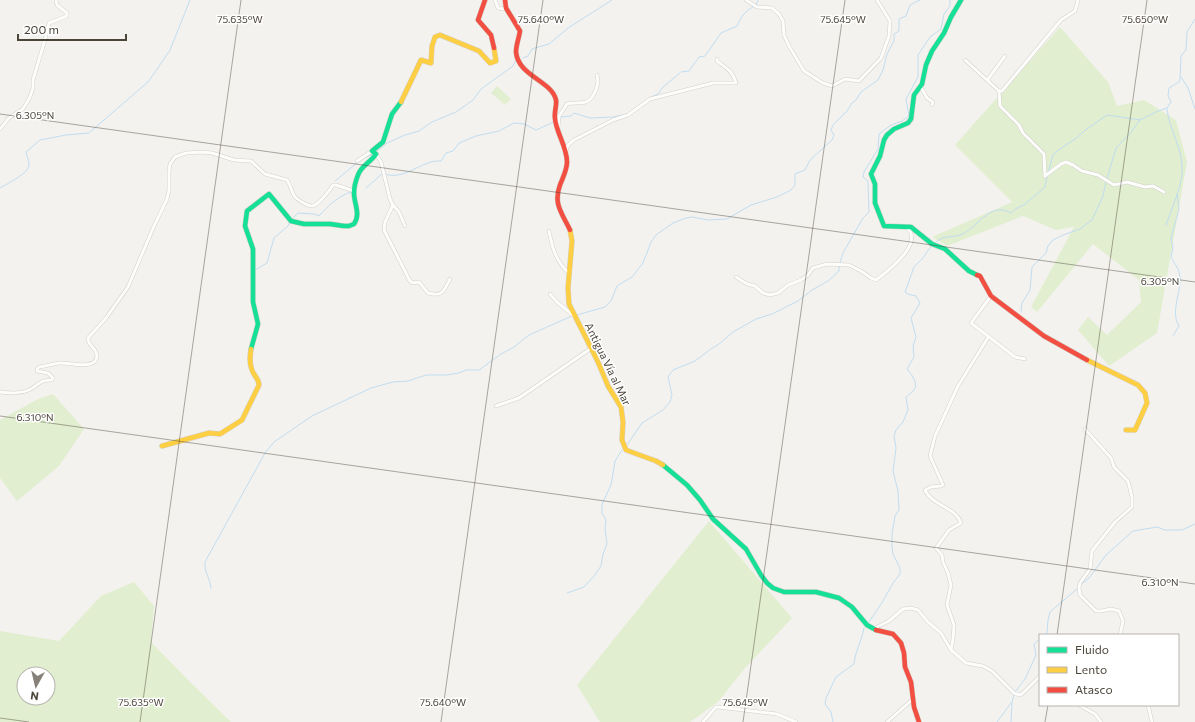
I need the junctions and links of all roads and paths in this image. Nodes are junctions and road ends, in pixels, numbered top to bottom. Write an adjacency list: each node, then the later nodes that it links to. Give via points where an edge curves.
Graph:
1 (56, 0): 18 (street, via 57,5 67,13 66,16 49,23 32,80 30,98 23,109 9,118)
2 (485, 0): 20 (street, via 478,20 491,35 496,61 490,63 475,49 437,36 433,43 431,63 421,60 402,101 392,114 383,142)
3 (495, 0): 9 (street, via 498,8)
4 (505, 0): 9 (street, Antigua Vía al Mar)
5 (746, 0): 6 (street, via 757,7 772,8 779,14 789,46 804,71 832,86 845,79 859,81 881,58 891,24)
6 (877, 0)
7 (960, 0): 15 (street, via 934,47)
8 (1078, 0): 16 (street, via 1076,10 1060,20 1002,92)
9 (506, 8): 19 (street, Antigua Vía al Mar, via 520,31 517,58 529,75 554,94)
10 (1005, 56): 14 (street, via 988,79)
11 (717, 59): 21 (street, via 734,75 736,83 712,83 650,99 628,115 608,122 570,142)
12 (965, 60): 14 (street)
13 (597, 75): 19 (street, via 598,84 590,100 566,104 559,116)
14 (989, 82): 16 (street)
15 (919, 88): 17 (street, via 933,102); 27 (street, via 914,95 911,119 887,135 872,172 875,202 883,225)
16 (999, 91): 24 (street, via 1000,106 1044,154 1045,176 1066,162 1082,171 1098,175 1114,185 1127,182 1145,187 1153,186)
17 (932, 105)
18 (0, 129)
19 (558, 129): 21 (street, Antigua Vía al Mar)
20 (374, 152): 22 (street); 23 (street, via 372,160 358,171); 25 (street, via 381,162)
21 (565, 153): 29 (street, Antigua Vía al Mar, via 566,173 557,204 572,235)
22 (357, 162)
23 (354, 191): 38 (street, via 333,185 312,206 295,197 288,180 266,174 251,161 234,160 203,152 186,153 176,157 168,171 167,199 128,287 87,340 96,351 96,360 82,366 61,363 39,367 37,371 50,374 52,380 42,381 24,391); 42 (street, via 358,214 352,224 347,226 294,222 269,194 247,211 245,226 253,249 253,302 258,324 249,357 252,371 260,381 259,384 242,420 223,433 209,433)
24 (1164, 192)
25 (393, 205): 26 (street, via 400,212); 31 (street, via 384,230 410,281 419,282 427,292 435,294 443,292)
26 (405, 226)
27 (905, 226): 30 (street, via 912,235 906,253 876,280 849,265 827,264 812,268 801,280 770,295); 33 (street, via 911,227 932,244 945,249 969,272 980,276)
28 (549, 231): 29 (street, via 553,251 562,268)
29 (569, 273): 34 (street, Antigua Vía al Mar, via 567,297)
30 (736, 278)
31 (450, 279)
32 (550, 294): 34 (street)
33 (991, 296): 35 (street, via 971,322); 41 (street, via 1044,336 1138,385 1144,391 1147,402 1135,430)
34 (575, 317): 36 (street, Antigua Vía al Mar)
35 (989, 336): 37 (street, via 1016,357); 45 (street, via 958,386 935,436 930,456 943,485 924,490 938,504 956,515 961,523 948,532 936,548 942,555 951,585 947,606 954,625)
36 (590, 349): 39 (street, via 519,398); 43 (street, Antigua Vía al Mar, via 621,407 622,440 626,450 663,465 687,485 713,519 746,549 770,585 787,593 820,592 840,599 851,606)
37 (1025, 359)
38 (0, 392)
39 (496, 406)
40 (1085, 429): 44 (street, via 1128,481 1132,497 1132,507 1115,522 1092,551 1090,569 1079,587 1080,595 1096,611 1119,611 1123,621)
41 (1126, 430)
42 (162, 446)
43 (873, 629): 45 (street, via 889,621 902,609 914,608 940,632); 47 (street, Antigua Vía al Mar, via 890,633 899,639 912,683)
44 (1120, 634)
45 (951, 650): 46 (street, via 966,663 983,666 992,671 1019,695)
46 (1039, 677)
47 (913, 699): 52 (street); 53 (street, Antigua Vía al Mar)
48 (1081, 706): 54 (street, via 1095,714)
49 (1148, 706): 55 (street)
50 (703, 722): 51 (street, via 718,707 777,714)
51 (796, 722)
52 (887, 722)
53 (919, 722)
54 (1101, 722)
55 (1152, 722)

